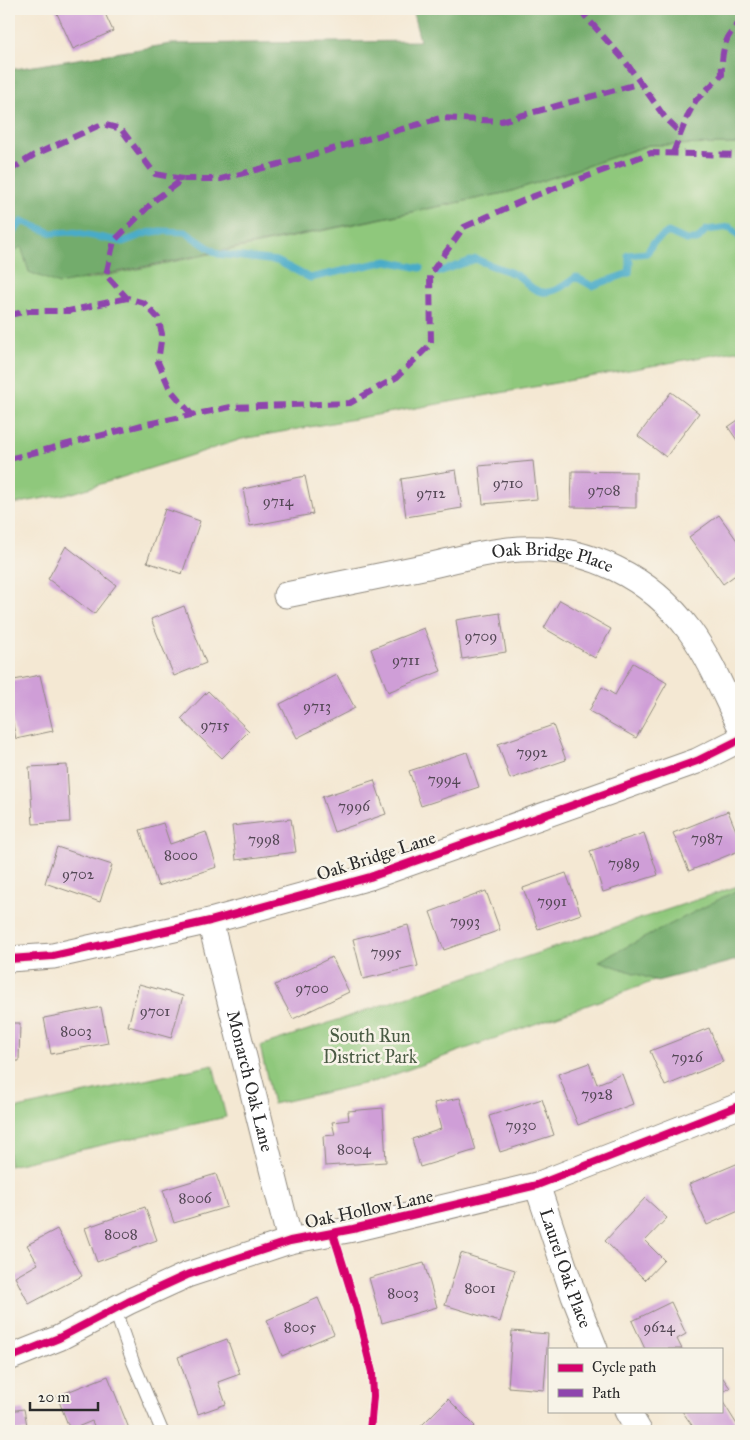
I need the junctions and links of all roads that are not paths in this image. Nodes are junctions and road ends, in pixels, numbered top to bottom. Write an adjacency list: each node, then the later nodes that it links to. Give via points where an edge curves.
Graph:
1 (286, 595): 2 (street, Oak Bridge Place, via 498,551 575,553 629,575 676,614 703,652)
2 (741, 728)
3 (741, 739): 4 (street, Oak Bridge Lane, via 697,760 370,877)
4 (210, 921): 5 (street, Oak Bridge Lane, via 53,956); 8 (street, Monarch Oak Lane)
5 (9, 959)
6 (741, 1105): 7 (street, Oak Hollow Lane)
7 (537, 1185): 8 (street, Oak Hollow Lane, via 353,1230); 10 (street, Laurel Oak Place)
8 (290, 1241): 9 (street, Oak Hollow Lane, via 187,1275)
9 (115, 1310): 11 (street, Oak Hollow Lane); 13 (lane)
10 (595, 1348)
11 (9, 1358)
12 (629, 1412): 14 (street)
13 (162, 1431)
14 (639, 1431)

